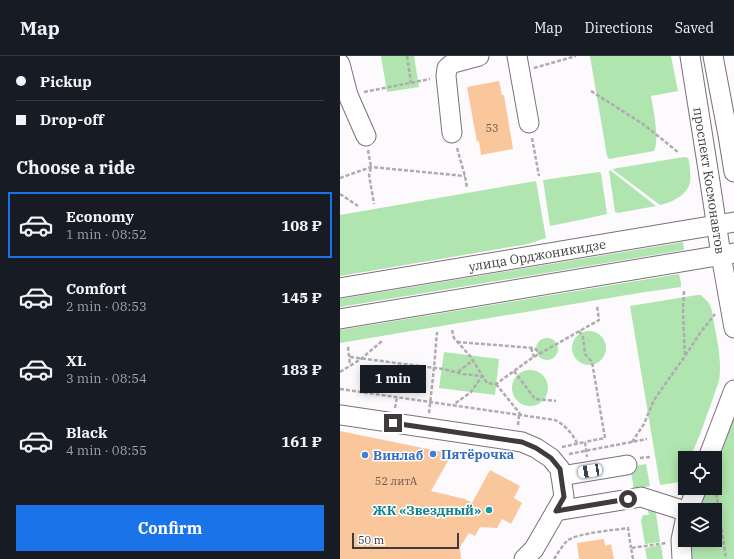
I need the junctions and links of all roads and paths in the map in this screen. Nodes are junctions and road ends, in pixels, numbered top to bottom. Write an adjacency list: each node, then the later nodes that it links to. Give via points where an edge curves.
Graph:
1 (406, 56): 9 (path)
2 (479, 56): 8 (street, via 453,63 447,68)
3 (576, 56): 7 (path)
4 (690, 56): 25 (street, проспект Космонавтов, via 710,182)
5 (713, 56): 17 (street, проспект Космонавтов)
6 (340, 64): 11 (street)
7 (519, 64): 12 (street)
8 (446, 76): 9 (path); 13 (street)
9 (411, 83): 11 (path)
10 (591, 92): 15 (path, via 643,124)
11 (348, 95): 14 (street)
12 (529, 123): 19 (path)
13 (452, 133): 18 (path)
14 (366, 136): 16 (path)
15 (679, 153)
16 (371, 167): 18 (path); 20 (path); 23 (path, via 369,175)
17 (734, 172)
18 (465, 176): 21 (path)
19 (539, 176)
20 (340, 178)
21 (467, 188)
22 (340, 194): 24 (path)
23 (374, 204)
24 (358, 206)
25 (725, 223): 26 (street, проспект Космонавтов); 27 (street, улица Орджоникидзе)
26 (728, 254): 31 (street); 32 (street, проспект Космонавтов)
27 (340, 288)
28 (684, 291): 41 (path)
29 (597, 306): 34 (path, via 599,320)
30 (715, 313): 41 (path)
31 (340, 319)
32 (734, 328)
33 (452, 330): 37 (path)
34 (579, 331): 40 (path); 62 (path, via 583,337 585,354 592,362 605,438)
35 (436, 332): 47 (path)
36 (382, 341): 44 (path)
37 (456, 342): 39 (path); 45 (path)
38 (348, 347): 42 (path)
39 (531, 348): 40 (path); 43 (path)
40 (540, 353): 43 (path)
41 (685, 356): 63 (path, via 654,400 644,424)
42 (350, 357): 44 (path); 46 (path)
43 (534, 357): 48 (path)
44 (361, 359): 46 (path); 47 (path)
45 (473, 360): 50 (path); 51 (path)
46 (350, 365): 49 (path)
47 (434, 368): 50 (path); 56 (path)
48 (514, 371): 52 (path); 55 (path, via 535,399)
49 (340, 372)
50 (458, 372): 51 (path)
51 (482, 376): 52 (path, via 487,383); 57 (path, via 471,392)
52 (496, 384): 59 (path)
53 (340, 389): 56 (path)
54 (734, 390): 66 (street)
55 (556, 401)
56 (430, 402): 57 (path); 60 (path)
57 (453, 405): 59 (path)
58 (340, 415): 60 (street)
59 (521, 415): 64 (path, via 558,422 571,432)
60 (427, 427): 67 (street, via 522,442)
61 (647, 439): 63 (path)
62 (585, 442): 64 (path); 65 (path)
63 (632, 442): 65 (path)
64 (577, 443): 67 (path, via 558,447)
65 (586, 451): 67 (path); 69 (path)
66 (711, 451)
67 (551, 458): 70 (street, via 560,469)
68 (627, 465): 69 (street)
69 (590, 471): 70 (street)
70 (561, 476): 73 (street, via 564,497)
71 (717, 495): 81 (path)
72 (678, 509): 73 (street, via 641,497)
73 (556, 511): 77 (street, via 534,549)
74 (666, 543): 76 (path)
75 (681, 547): 80 (street)
76 (632, 548): 78 (path, via 628,528 572,537 566,541); 79 (path)
77 (524, 559)
78 (554, 559)
79 (633, 559)
80 (682, 559)
81 (726, 559)

